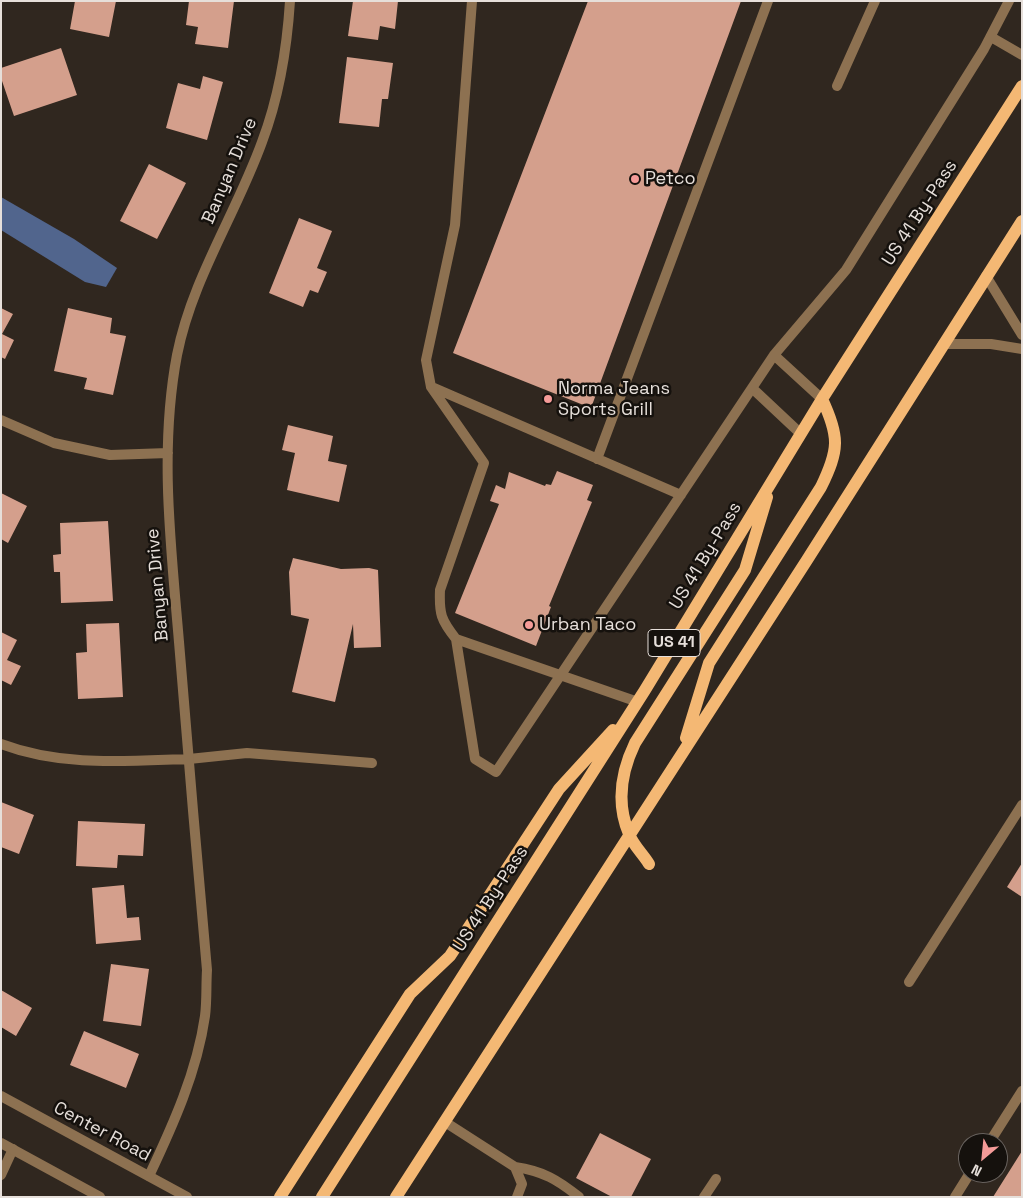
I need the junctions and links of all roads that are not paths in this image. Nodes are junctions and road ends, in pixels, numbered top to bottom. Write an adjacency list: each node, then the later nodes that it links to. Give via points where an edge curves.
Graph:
1 (290, 1): 21 (street, Banyan Drive, via 278,89 263,141 209,260 180,345 170,397)
2 (472, 1): 16 (street, via 456,225 426,360)
3 (768, 1): 22 (street)
4 (875, 1): 8 (street)
5 (1008, 1): 6 (street)
6 (991, 37): 7 (street); 15 (street, via 846,270)
7 (1022, 55)
8 (837, 86)
9 (1022, 86): 18 (main road, US 41 By-Pass / US 41)
10 (1022, 221): 11 (main road)
11 (986, 276): 12 (street); 13 (main road)
12 (1022, 335)
13 (943, 344): 14 (street, via 991,344); 29 (main road)
14 (1022, 350)
15 (774, 355): 17 (street); 18 (street)
16 (431, 387): 22 (street); 25 (street, via 484,463 440,590 439,612)
17 (752, 388): 20 (street); 24 (street)
18 (822, 400): 20 (main road, US 41 By-Pass / US 41); 29 (main road, via 835,432 836,444 830,469 710,663)
19 (1, 420): 21 (street, via 54,443 110,455)
20 (801, 434): 23 (main road, US 41 By-Pass / US 41)
21 (168, 453): 30 (street, Banyan Drive, via 166,488)
22 (597, 458): 24 (street)
23 (772, 480): 27 (main road, US 41 By-Pass / US 41); 33 (main road, via 744,570 635,743 624,768 621,799)
24 (681, 494): 26 (street)
25 (456, 639): 26 (street); 26 (street, via 475,759 496,772)
26 (560, 675): 27 (street)
27 (638, 702): 49 (main road, via 560,789 450,956 410,994); 50 (main road, US 41 By-Pass / US 41)
28 (1, 744): 30 (street, via 62,759 91,762)
29 (682, 752): 33 (main road)
30 (188, 759): 31 (street, via 247,753); 44 (street, Banyan Drive, via 206,970 205,1015 196,1058 172,1128)
31 (372, 763)
32 (1022, 805): 35 (street)
33 (629, 835): 34 (main road); 38 (main road)
34 (649, 864)
35 (909, 982)
36 (1022, 1091): 39 (street)
37 (1, 1096): 44 (street, Center Road)
38 (445, 1122): 42 (street); 51 (main road)
39 (995, 1133)
40 (1, 1143): 41 (street)
41 (13, 1149): 43 (street); 47 (street)
42 (515, 1167): 52 (street, via 522,1184); 53 (street, via 536,1170)
43 (1, 1175)
44 (149, 1176): 48 (street, Center Road)
45 (716, 1179): 54 (street)
46 (964, 1183): 55 (street)
47 (100, 1197)
48 (188, 1197)
49 (280, 1197)
50 (322, 1197)
51 (396, 1197)
52 (517, 1197)
53 (580, 1197)
54 (704, 1197)
55 (955, 1197)

